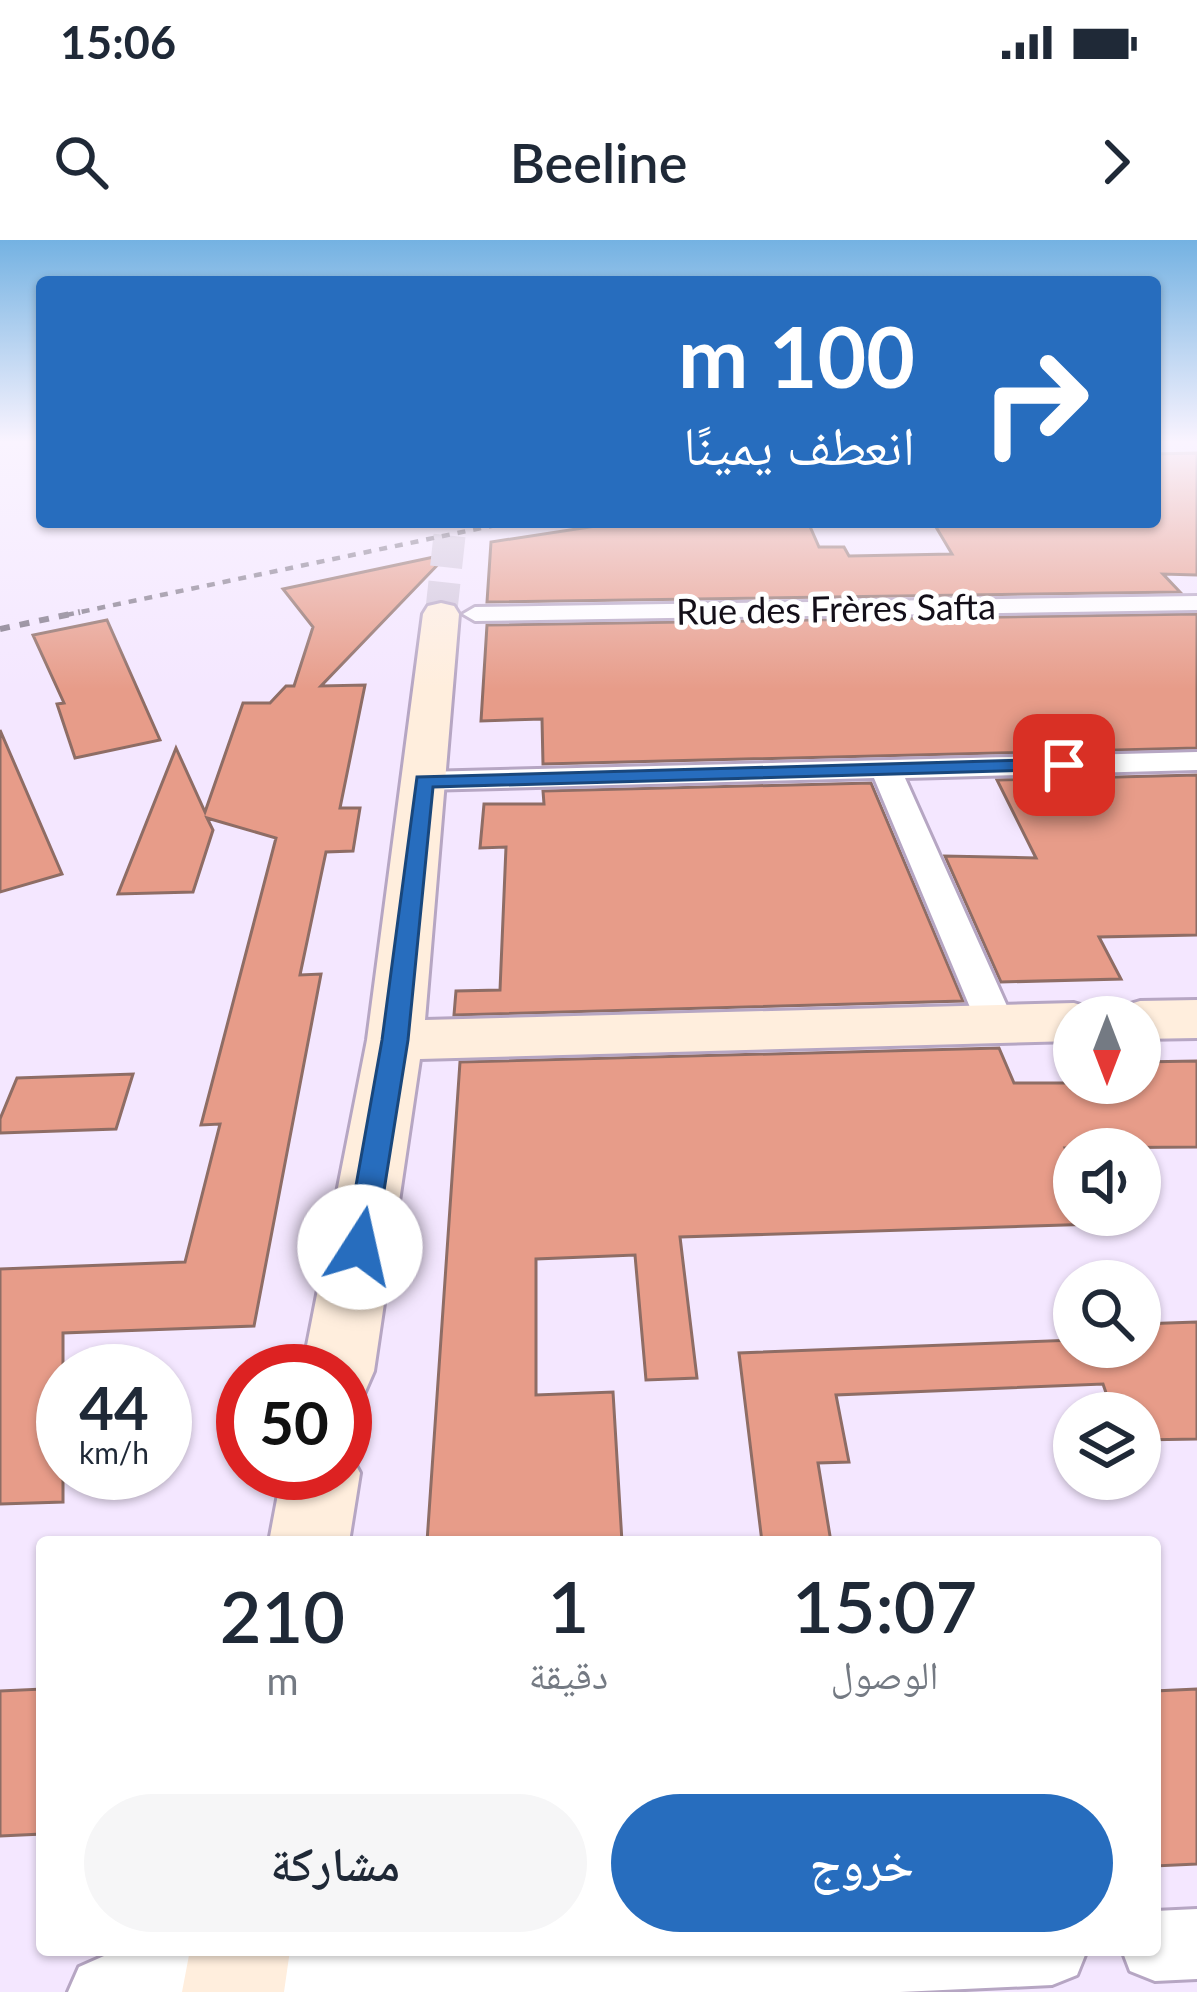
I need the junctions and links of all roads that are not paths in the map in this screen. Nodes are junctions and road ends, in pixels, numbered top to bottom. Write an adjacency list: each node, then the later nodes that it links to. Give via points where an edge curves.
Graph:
1 (1197, 603): 2 (street, Rue des Frères Safta)
2 (458, 614): 5 (main road)
3 (1197, 761): 4 (street)
4 (886, 770): 5 (street); 9 (street)
5 (424, 781): 10 (main road)
6 (1197, 1019): 7 (main road)
7 (1161, 1020)
8 (1053, 1023): 9 (main road)
9 (997, 1024): 10 (main road)
10 (395, 1040): 11 (main road)
11 (343, 1344)
12 (316, 1500): 13 (main road)
13 (310, 1536)
14 (1197, 1944): 15 (street)
15 (1161, 1946)
16 (864, 1956): 17 (street)
17 (236, 1976): 18 (street)
18 (104, 1992)

